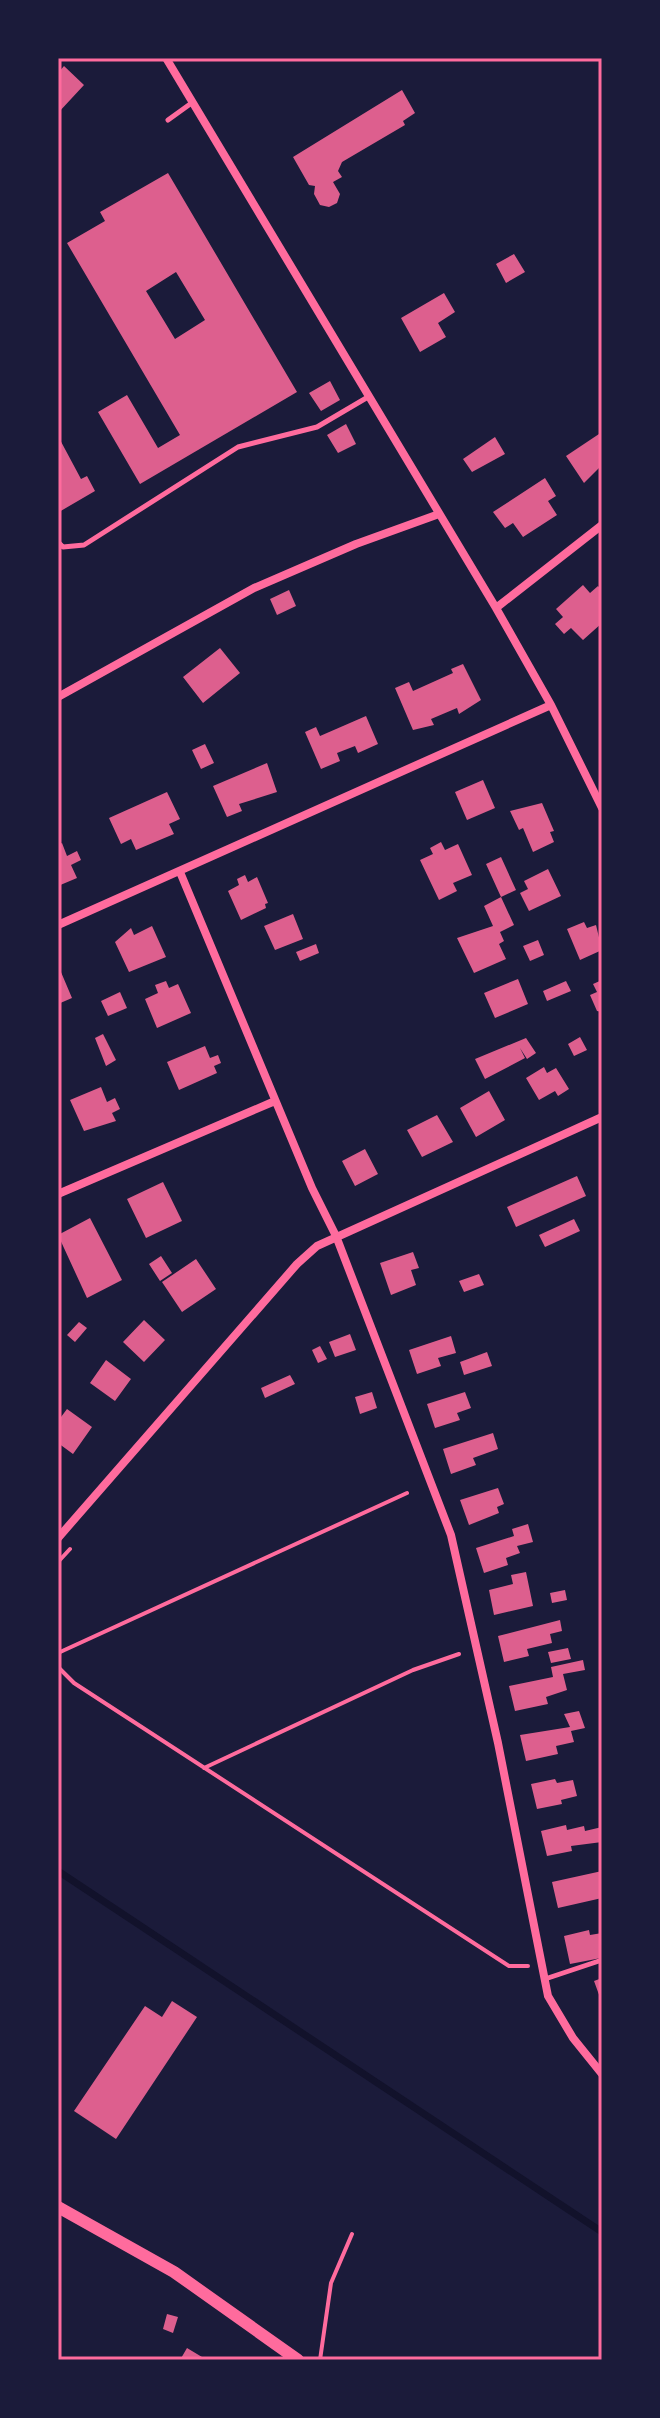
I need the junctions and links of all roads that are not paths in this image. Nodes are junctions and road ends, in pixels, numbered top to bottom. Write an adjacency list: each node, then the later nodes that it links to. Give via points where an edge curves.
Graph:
1 (166, 58): 2 (street)
2 (193, 102): 3 (lane); 4 (street)
3 (168, 120)
4 (368, 397): 5 (street); 7 (lane, via 317,427 238,447 84,545 63,547)
5 (439, 514): 8 (street); 9 (street, via 254,588)
6 (602, 525): 8 (street)
7 (58, 542)
8 (496, 608): 10 (street)
9 (58, 697)
10 (551, 705): 11 (street); 12 (street)
11 (602, 808)
12 (180, 872): 13 (street); 14 (street)
13 (58, 925)
14 (275, 1101): 16 (street); 17 (street)
15 (602, 1117): 17 (street)
16 (58, 1194)
17 (336, 1236): 18 (street, via 297,1264); 20 (street, via 451,1535)
18 (58, 1538)
19 (602, 1960): 20 (lane)
20 (545, 1979): 21 (street, via 548,1996 573,2038)
21 (602, 2074)
22 (58, 2207): 23 (street, via 174,2272)
23 (298, 2360)

